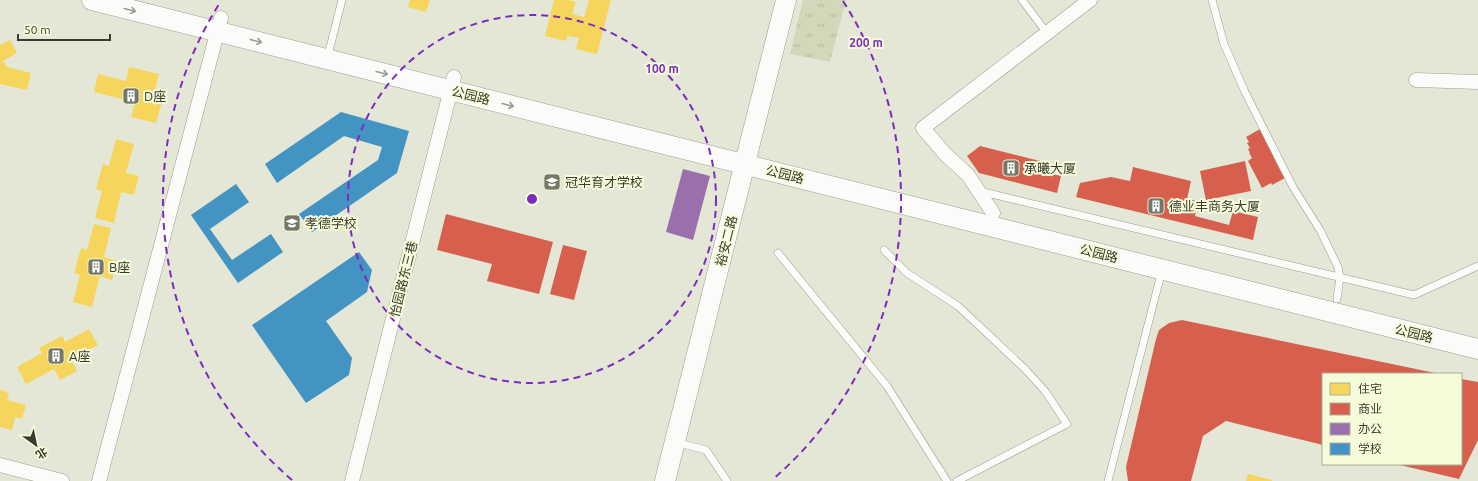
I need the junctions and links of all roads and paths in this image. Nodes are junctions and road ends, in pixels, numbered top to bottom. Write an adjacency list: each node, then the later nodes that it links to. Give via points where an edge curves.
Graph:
1 (92, 0): 9 (main road, 公园路, one-way to 9)
2 (148, 0): 9 (main road, 公园路)
3 (342, 0): 11 (lane)
4 (786, 0): 15 (main road, 裕安二路)
5 (798, 0): 15 (main road, 裕安二路)
6 (1022, 0): 10 (lane)
7 (1090, 0): 10 (street)
8 (1212, 0): 22 (lane, via 1224,44 1245,92 1293,187 1320,230 1338,267)
9 (219, 25): 11 (main road, 公园路); 29 (street)
10 (1047, 33): 16 (street, via 923,128 945,154 968,175)
11 (329, 52): 14 (main road, 公园路)
12 (1416, 80): 13 (street)
13 (1478, 82)
14 (452, 83): 15 (main road, 公园路); 30 (street, 怡园路东三巷)
15 (752, 159): 17 (main road, 公园路); 21 (main road, 公园路); 26 (main road, 裕安二路)
16 (979, 191): 17 (street); 22 (lane)
17 (993, 213): 23 (main road, 公园路)
18 (884, 250): 35 (lane, via 908,272 958,306 1025,369 1045,391 1067,424)
19 (778, 253): 34 (lane, via 887,386)
20 (1478, 266): 22 (lane, via 1414,295)
21 (1162, 269): 25 (main road, 公园路); 36 (lane)
22 (1340, 277): 23 (lane)
23 (1337, 299): 24 (main road, 公园路)
24 (1478, 334)
25 (1478, 349)
26 (680, 444): 31 (main road, 裕安二路); 32 (main road, 裕安二路); 33 (lane, via 706,450)
27 (0, 466): 28 (street)
28 (62, 481)
29 (99, 481)
30 (352, 481)
31 (665, 481)
32 (677, 481)
33 (727, 481)
34 (947, 481)
35 (957, 481)
36 (1108, 481)

